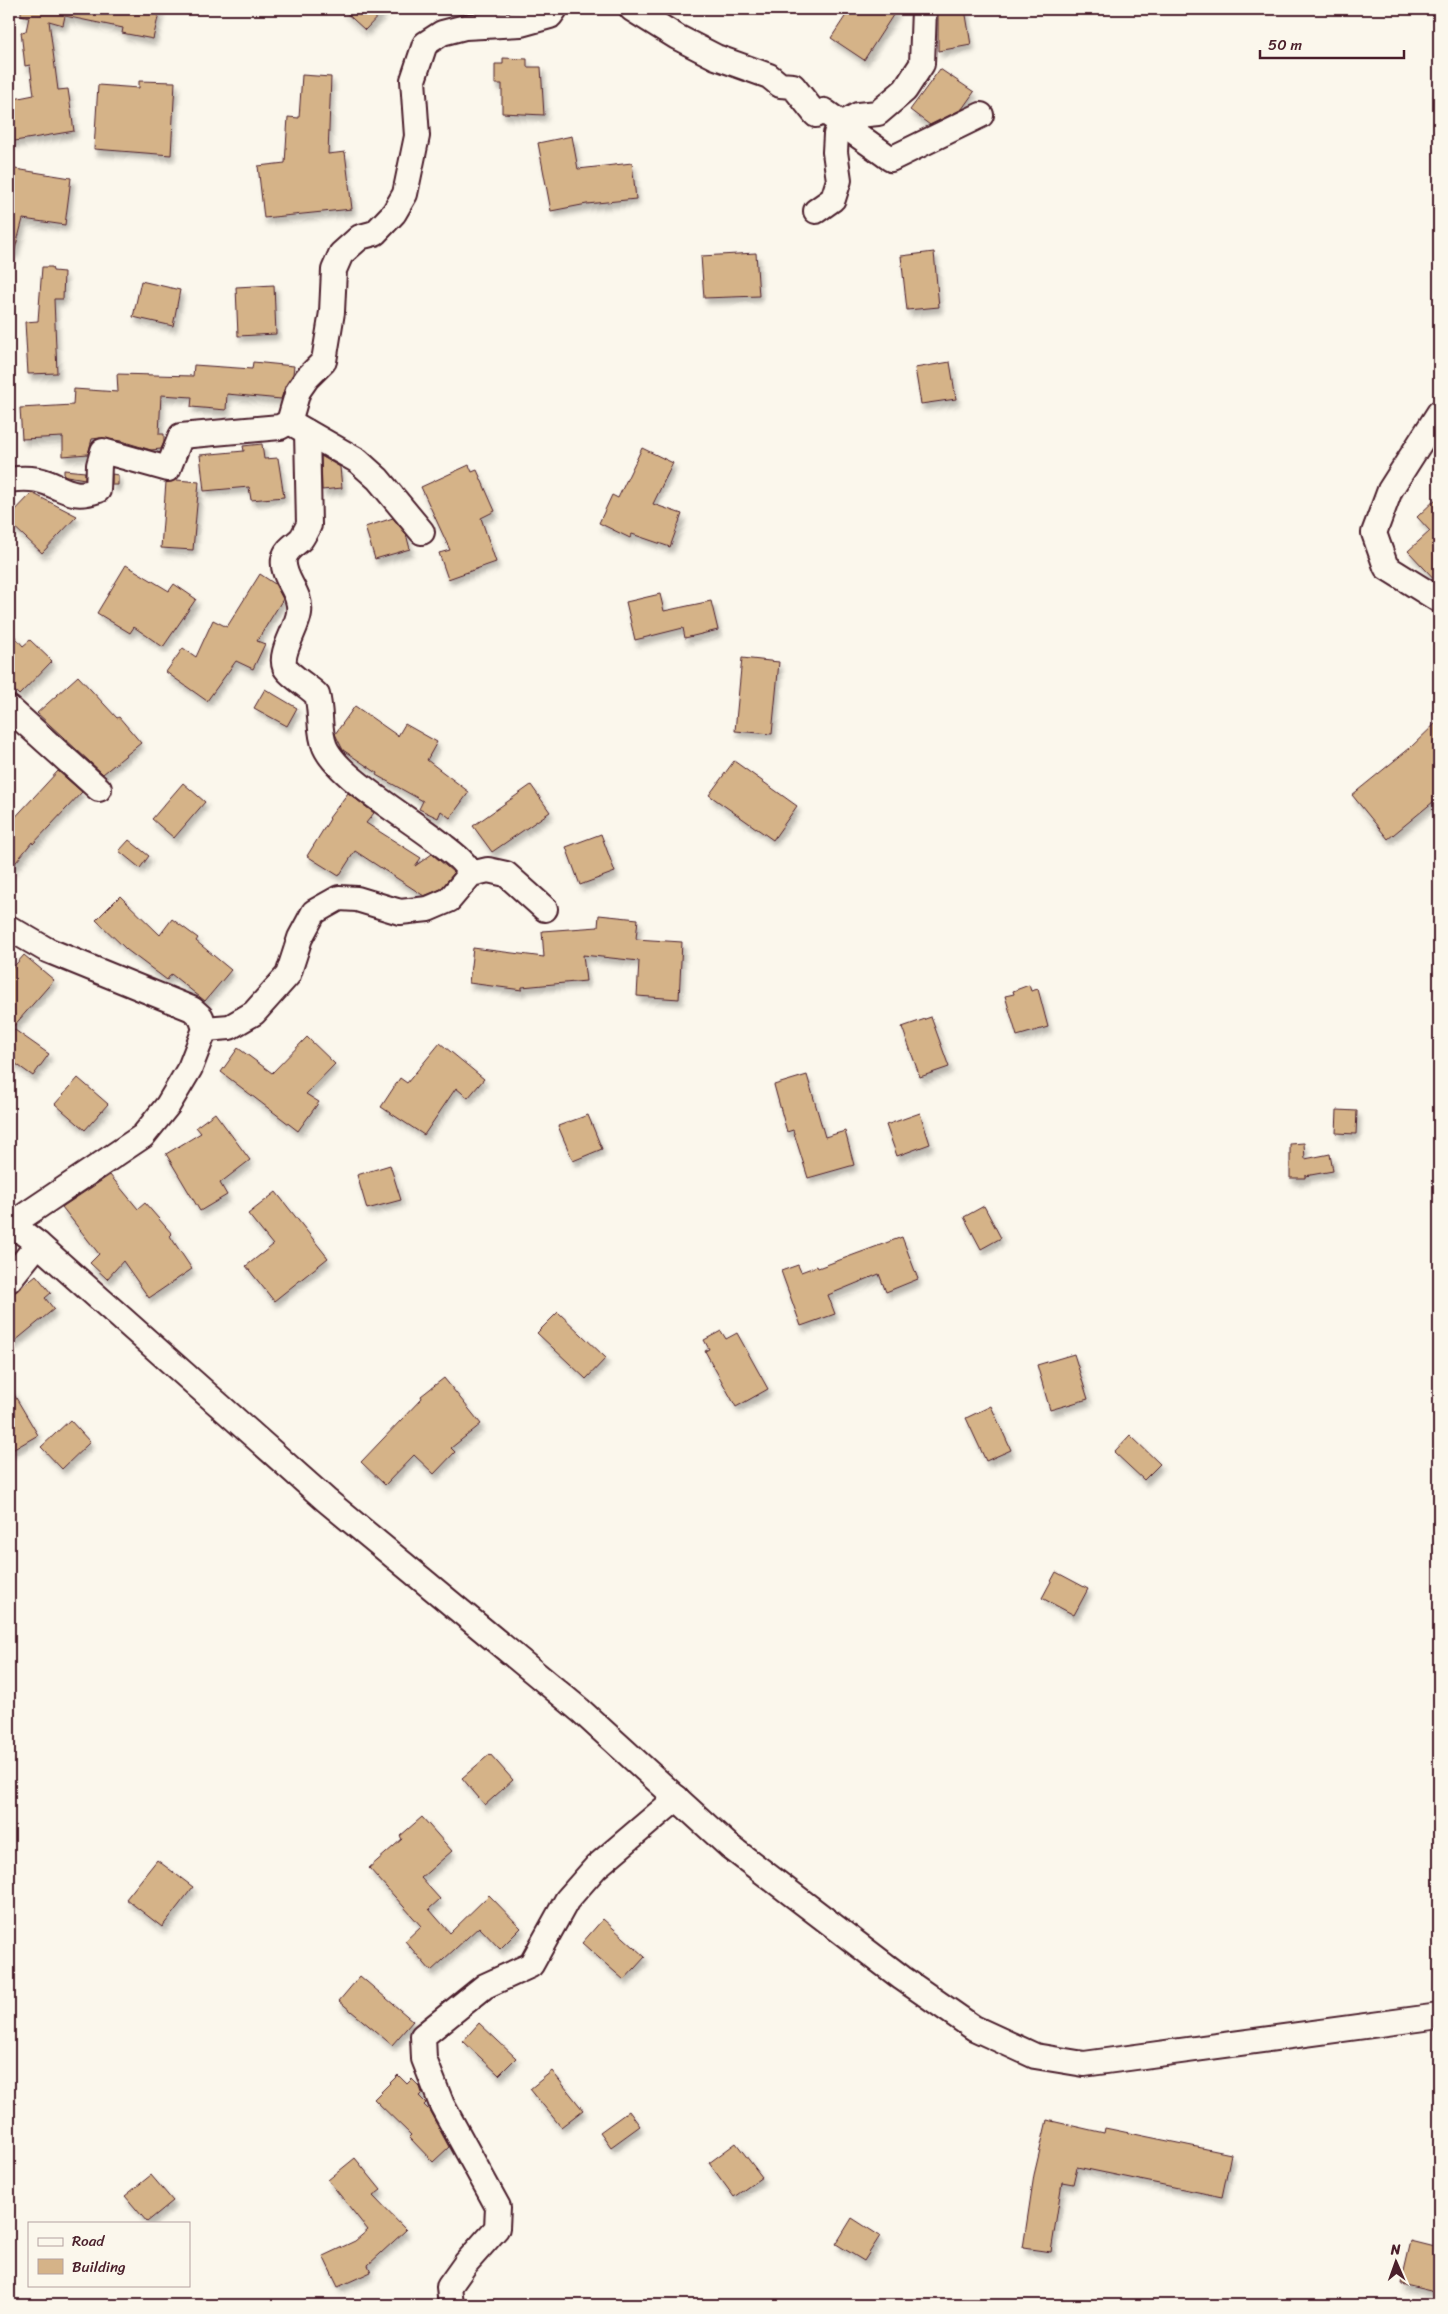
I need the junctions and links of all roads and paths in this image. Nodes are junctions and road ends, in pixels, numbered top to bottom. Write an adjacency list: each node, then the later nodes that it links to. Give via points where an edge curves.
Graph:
1 (554, 9): 8 (street, via 550,16 521,24 465,27 442,33 425,44 414,80 417,136 405,194 394,213 374,233 360,237 341,254 334,270 332,312 324,361 298,391)
2 (632, 9): 5 (street, via 716,57 769,76 780,85 793,86 816,115 824,111)
3 (924, 9): 5 (street, via 922,64 905,90 878,114 858,116)
4 (982, 115): 5 (street, via 891,159)
5 (842, 124): 6 (street, via 836,134 835,152 839,180 833,199)
6 (816, 211)
7 (1439, 413): 11 (street, via 1390,490 1374,533 1386,567)
8 (298, 427): 9 (street, via 181,436 168,469 103,451 98,490 89,493 67,493 47,483 24,478); 10 (street, via 358,461 378,478); 14 (street, via 309,525 302,538 286,552 284,560 300,603 284,653 286,670 317,695 325,747 337,764 467,865)
9 (9, 480)
10 (422, 532)
11 (1439, 600)
12 (9, 708): 13 (street)
13 (99, 789)
14 (470, 874): 15 (street, via 488,870 506,874); 17 (street, via 449,900 428,909 400,912 357,899 339,898 314,912 300,938 288,974 273,993 254,1013 230,1027)
15 (545, 909)
16 (9, 928): 17 (street, via 47,950 192,1009 201,1018)
17 (205, 1030): 18 (street, via 190,1068 168,1105 143,1136)
18 (10, 1223): 19 (street)
19 (38, 1244): 20 (street); 21 (street, via 326,1500 581,1711)
20 (9, 1280)
21 (678, 1798): 22 (street, via 729,1846 902,1978 974,2028 1035,2056 1084,2064); 23 (street, via 596,1867 567,1900 531,1965 486,1986 424,2036 424,2059 442,2105 498,2208 497,2228 449,2287)
22 (1439, 2016)
23 (451, 2305)

